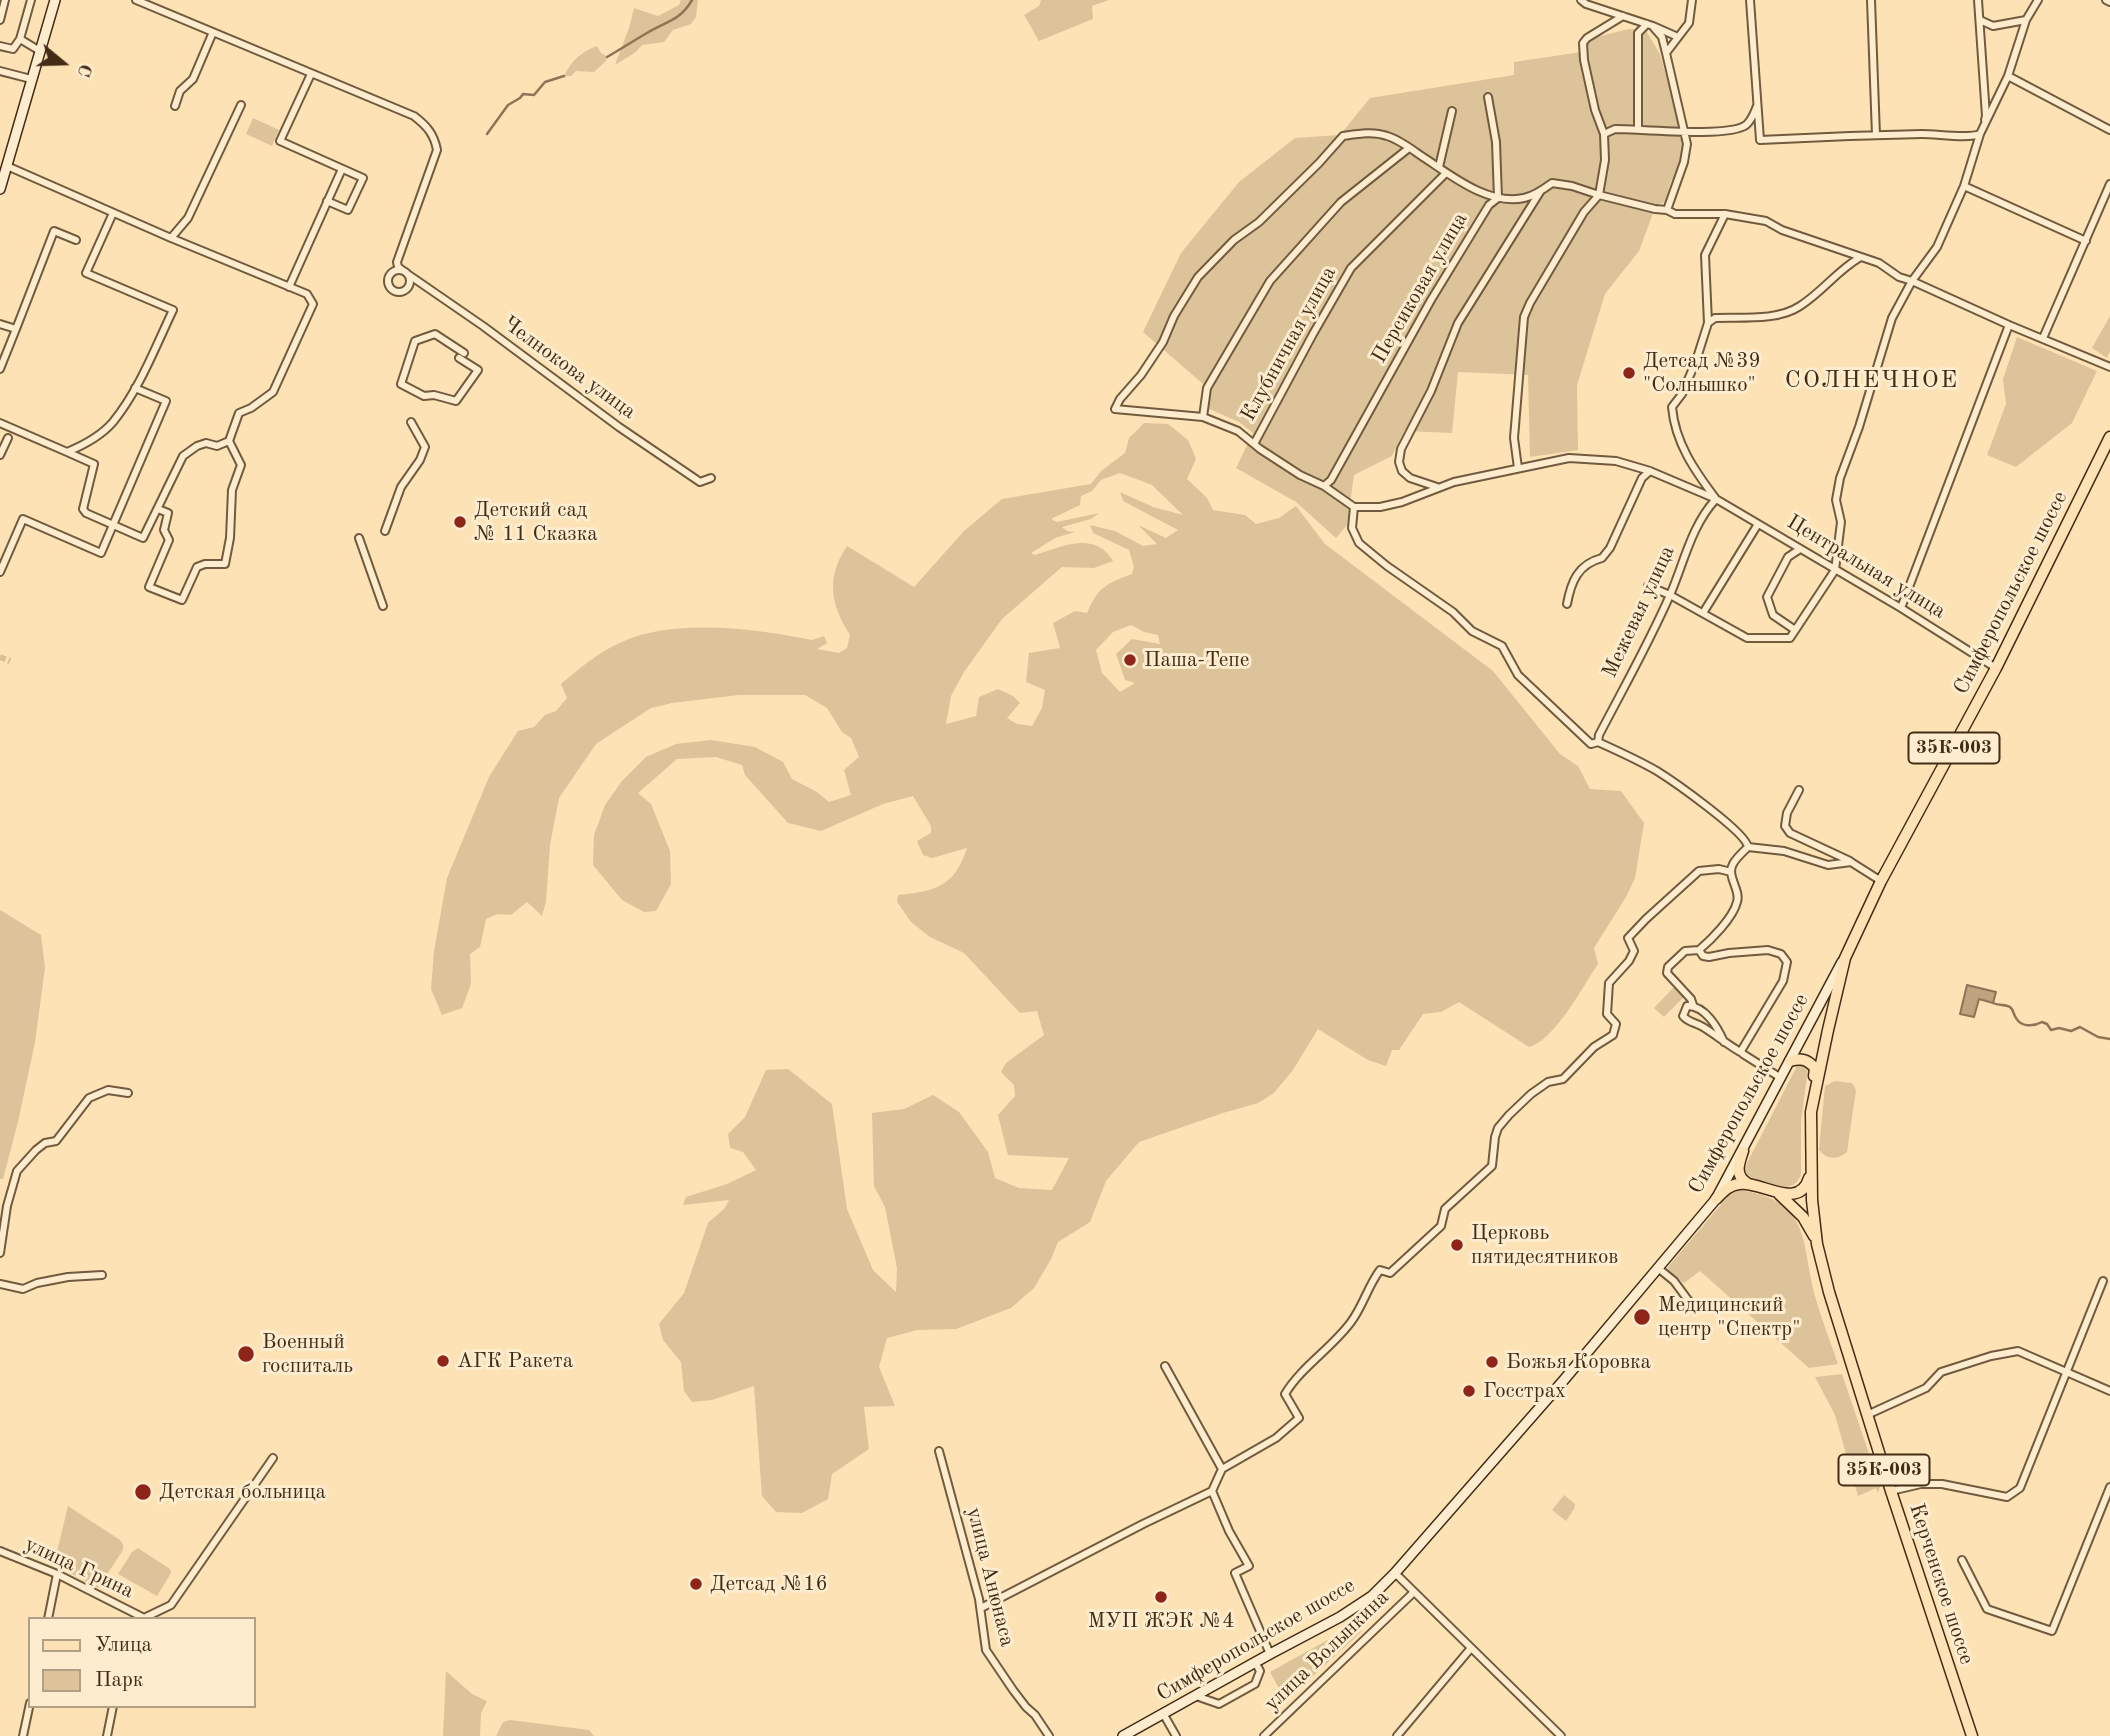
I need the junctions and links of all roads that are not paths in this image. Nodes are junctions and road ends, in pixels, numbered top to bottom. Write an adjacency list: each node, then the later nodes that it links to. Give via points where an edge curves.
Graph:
1 (5, 0): 12 (street)
2 (31, 0): 18 (street)
3 (55, 0): 20 (main road)
4 (136, 0): 16 (street)
5 (1581, 0): 11 (street)
6 (1692, 0): 17 (street, via 1689,23)
7 (1750, 0): 27 (street)
8 (1871, 0): 36 (street)
9 (1978, 0): 13 (street)
10 (2038, 0): 14 (street)
11 (1623, 16): 15 (street); 34 (street, via 1583,43)
12 (0, 20)
13 (1980, 20): 14 (street, via 1993,26); 35 (street, via 1986,116)
14 (2026, 20): 24 (street)
15 (1650, 25): 17 (street); 21 (street, via 1662,37); 31 (street, via 1638,33)
16 (213, 32): 23 (street); 29 (street, via 193,79 180,91)
17 (1678, 37): 21 (street)
18 (20, 39): 19 (street, via 13,49); 20 (street)
19 (0, 46)
20 (40, 51): 25 (main road)
21 (1666, 53): 33 (street)
22 (0, 71): 25 (street)
23 (311, 74): 40 (street, via 280,142); 78 (street, Челнокова улица, via 414,116 434,137 437,150 398,267 700,482)
24 (2008, 76): 32 (street); 35 (street)
25 (31, 79): 38 (main road)
26 (1488, 97): 47 (street, via 1496,142)
27 (1757, 104): 33 (street, via 1753,117 1738,129); 36 (street, via 1760,140)
28 (241, 105): 52 (street, via 188,218)
29 (175, 106)
30 (1452, 111): 39 (street)
31 (1638, 129): 33 (street); 34 (street)
32 (2110, 130)
33 (1684, 131): 49 (street, via 1684,162)
34 (1604, 134): 46 (street)
35 (1980, 134): 36 (street); 43 (street)
36 (1876, 135)
37 (1409, 148): 39 (street); 67 (street, via 1341,202 1270,281 1207,388); 67 (street, via 1387,136 1343,136 1198,277 1163,342 1115,410)
38 (7, 166): 44 (main road); 50 (street)
39 (1439, 167): 41 (street)
40 (342, 169): 48 (street); 48 (street, via 363,178 348,210)
41 (1446, 173): 47 (street); 73 (street, Клубничная улица, via 1351,268)
42 (2110, 184): 54 (street)
43 (1964, 186): 54 (street); 56 (street, via 1937,247)
44 (0, 189)
45 (1539, 192): 46 (street, via 1552,183); 47 (street, via 1523,198); 80 (street, via 1458,323 1402,449 1402,471)
46 (1599, 195): 49 (street); 76 (street, via 1584,212 1524,317 1514,438)
47 (1497, 198): 79 (street, Персиковая улица, via 1453,262)
48 (327, 201): 57 (street)
49 (1667, 210): 51 (street)
50 (113, 213): 52 (street); 66 (street, via 86,272 173,310)
51 (1725, 214): 55 (street, via 1766,221); 58 (street, Центральная улица, via 1705,255)
52 (171, 238): 57 (street)
53 (76, 240): 61 (street, via 54,232)
54 (2086, 241): 62 (street)
55 (1859, 258): 56 (street); 58 (street, via 1799,307 1774,316 1715,318)
56 (1912, 281): 60 (street); 89 (street, via 1892,318 1840,478)
57 (289, 287): 72 (street, via 307,294 313,304 273,392 239,413)
58 (1708, 323): 81 (street, Центральная улица, via 1682,394 1672,407 1682,447)
59 (0, 324): 61 (street)
60 (2009, 325): 62 (street); 95 (street)
61 (16, 329): 65 (street)
62 (2043, 338): 64 (street)
63 (461, 355): 63 (street, via 435,334 415,341 401,384 424,396 456,401 478,370)
64 (2110, 367)
65 (0, 369)
66 (135, 388): 74 (street, via 112,424); 85 (street, via 166,401)
67 (1203, 417): 73 (street, via 1238,431)
68 (411, 422): 86 (street, via 425,447 401,487)
69 (0, 423): 74 (street)
70 (2110, 437): 98 (main road, Симферопольское шоссе / 35К-003)
71 (8, 438): 75 (street)
72 (229, 441): 83 (street, via 217,446 206,443 183,456); 83 (street, via 241,465 232,490 225,564 197,567 182,600 149,587 169,540 164,530 167,513)
73 (1254, 444): 79 (street)
74 (67, 453): 85 (street, via 94,464 83,509)
75 (0, 455)
76 (1518, 468): 77 (street, Центральная улица, via 1569,458 1616,461); 80 (street, Центральная улица)
77 (1650, 471): 81 (street, Центральная улица); 93 (street, via 1642,478 1610,548 1571,582)
78 (711, 478)
79 (1324, 486): 82 (street)
80 (1437, 486): 82 (street, Центральная улица, via 1402,502)
81 (1716, 499): 84 (street, Центральная улица); 92 (street, Межевая улица, via 1706,509)
82 (1354, 507): 99 (street, via 1352,528 1359,543 1472,631 1502,646 1518,675 1591,744)
83 (158, 509): 85 (street, via 144,538)
84 (1758, 524): 88 (street, Центральная улица); 96 (street)
85 (113, 525): 90 (street, via 101,553 23,519)
86 (385, 531)
87 (359, 538): 94 (street)
88 (1800, 549): 89 (street, Центральная улица); 97 (street, via 1788,557 1767,597 1773,615)
89 (1835, 570): 95 (street, Центральная улица); 97 (street)
90 (0, 572)
91 (1648, 586): 92 (street)
92 (1670, 595): 96 (street); 99 (street, Межевая улица)
93 (1567, 604)
94 (383, 606)
95 (1901, 608): 98 (street, Центральная улица)
96 (1703, 613): 97 (street, via 1747,638 1790,638)
97 (1795, 630)
98 (1996, 668): 104 (main road, Симферопольское шоссе / 35К-003)
99 (1598, 742): 101 (street, via 1659,773 1735,829)
100 (1799, 790): 102 (street, via 1787,813 1785,826 1790,833)
101 (1748, 847): 102 (street, via 1784,851 1828,866); 103 (street)
102 (1851, 862): 104 (street)
103 (1731, 872): 105 (street, via 1737,905); 132 (street, via 1699,871 1628,938 1634,951 1608,983 1607,1014 1616,1024 1613,1035 1594,1047 1563,1079 1548,1082 1508,1115 1498,1128 1492,1166 1445,1209 1441,1226 1390,1273 1380,1270 1351,1322 1284,1394 1299,1418 1276,1438)
104 (1881, 881): 106 (main road, Симферопольское шоссе / 35К-003)
105 (1699, 950): 107 (street, via 1685,951 1667,973); 109 (street, via 1709,957 1768,950 1781,954 1787,962 1783,981)
106 (1845, 957): 110 (main road, Симферопольское шоссе); 112 (main road, 35К-003)
107 (1693, 1005): 108 (street, via 1705,1013); 108 (street, via 1687,1006 1683,1016 1688,1022)
108 (1724, 1042): 109 (street)
109 (1743, 1054): 111 (street)
110 (1790, 1060): 111 (main road, Симферопольское шоссе); 112 (main road, via 1810,1062)
111 (1781, 1078): 114 (main road, Симферопольское шоссе)
112 (1817, 1082): 115 (main road, 35К-003)
113 (128, 1093): 120 (street, via 108,1090 89,1098 56,1141 45,1143 17,1171)
114 (1743, 1151): 116 (main road, via 1739,1174); 118 (main road, Симферопольское шоссе)
115 (1811, 1153): 117 (main road, via 1804,1189); 119 (main road, Керченское шоссе / 35К-003)
116 (1747, 1183): 117 (main road); 118 (main road, via 1727,1188)
117 (1779, 1194): 119 (main road, via 1803,1217)
118 (1716, 1199): 121 (main road, Симферопольское шоссе)
119 (1817, 1244): 129 (main road, Керченское шоссе / 35К-003)
120 (0, 1253)
121 (1658, 1268): 125 (street, via 1674,1280); 138 (main road, Симферопольское шоссе)
122 (102, 1275): 124 (street, via 68,1277 23,1289)
123 (2103, 1281): 127 (street)
124 (0, 1284)
125 (1691, 1304)
126 (1165, 1366): 132 (street)
127 (2067, 1372): 128 (street); 129 (street, via 2018,1351 1991,1356 1941,1372 1926,1388); 135 (street, via 2014,1494 2007,1497 1942,1484)
128 (2110, 1391)
129 (1867, 1415): 135 (main road, Керченское шоссе / 35К-003)
130 (939, 1451): 141 (street, улица Анюнаса)
131 (273, 1458): 144 (street, улица Грина, via 171,1605)
132 (1222, 1469): 134 (street)
133 (2110, 1487): 137 (street, via 2052,1631 1987,1609)
134 (1212, 1491): 141 (street); 146 (street, via 1249,1566 1235,1573)
135 (1891, 1491): 160 (main road, Керченское шоссе / 35К-003)
136 (0, 1551): 139 (street, улица Грина)
137 (1962, 1560)
138 (1395, 1573): 140 (street); 146 (main road, Симферопольское шоссе, via 1372,1596 1340,1617)
139 (57, 1574): 142 (street, улица Грина); 143 (street)
140 (1414, 1592): 145 (street); 157 (street, улица Волынкина)
141 (981, 1608): 154 (street, улица Анюнаса, via 986,1650)
142 (133, 1616)
143 (48, 1617)
144 (146, 1617)
145 (1472, 1648): 158 (street); 159 (street)
146 (1270, 1654): 147 (main road, Симферопольское шоссе)
147 (1255, 1662): 148 (main road, Симферопольское шоссе); 148 (street, via 1260,1671 1255,1684 1219,1704)
148 (1196, 1696): 151 (main road, Симферопольское шоссе)
149 (29, 1708): 152 (street)
150 (113, 1708): 153 (street)
151 (1164, 1715): 155 (main road, Симферопольское шоссе); 156 (street)
152 (23, 1736)
153 (107, 1736)
154 (1049, 1736)
155 (1124, 1736)
156 (1176, 1736)
157 (1264, 1736)
158 (1397, 1736)
159 (1561, 1736)
160 (1972, 1736)

